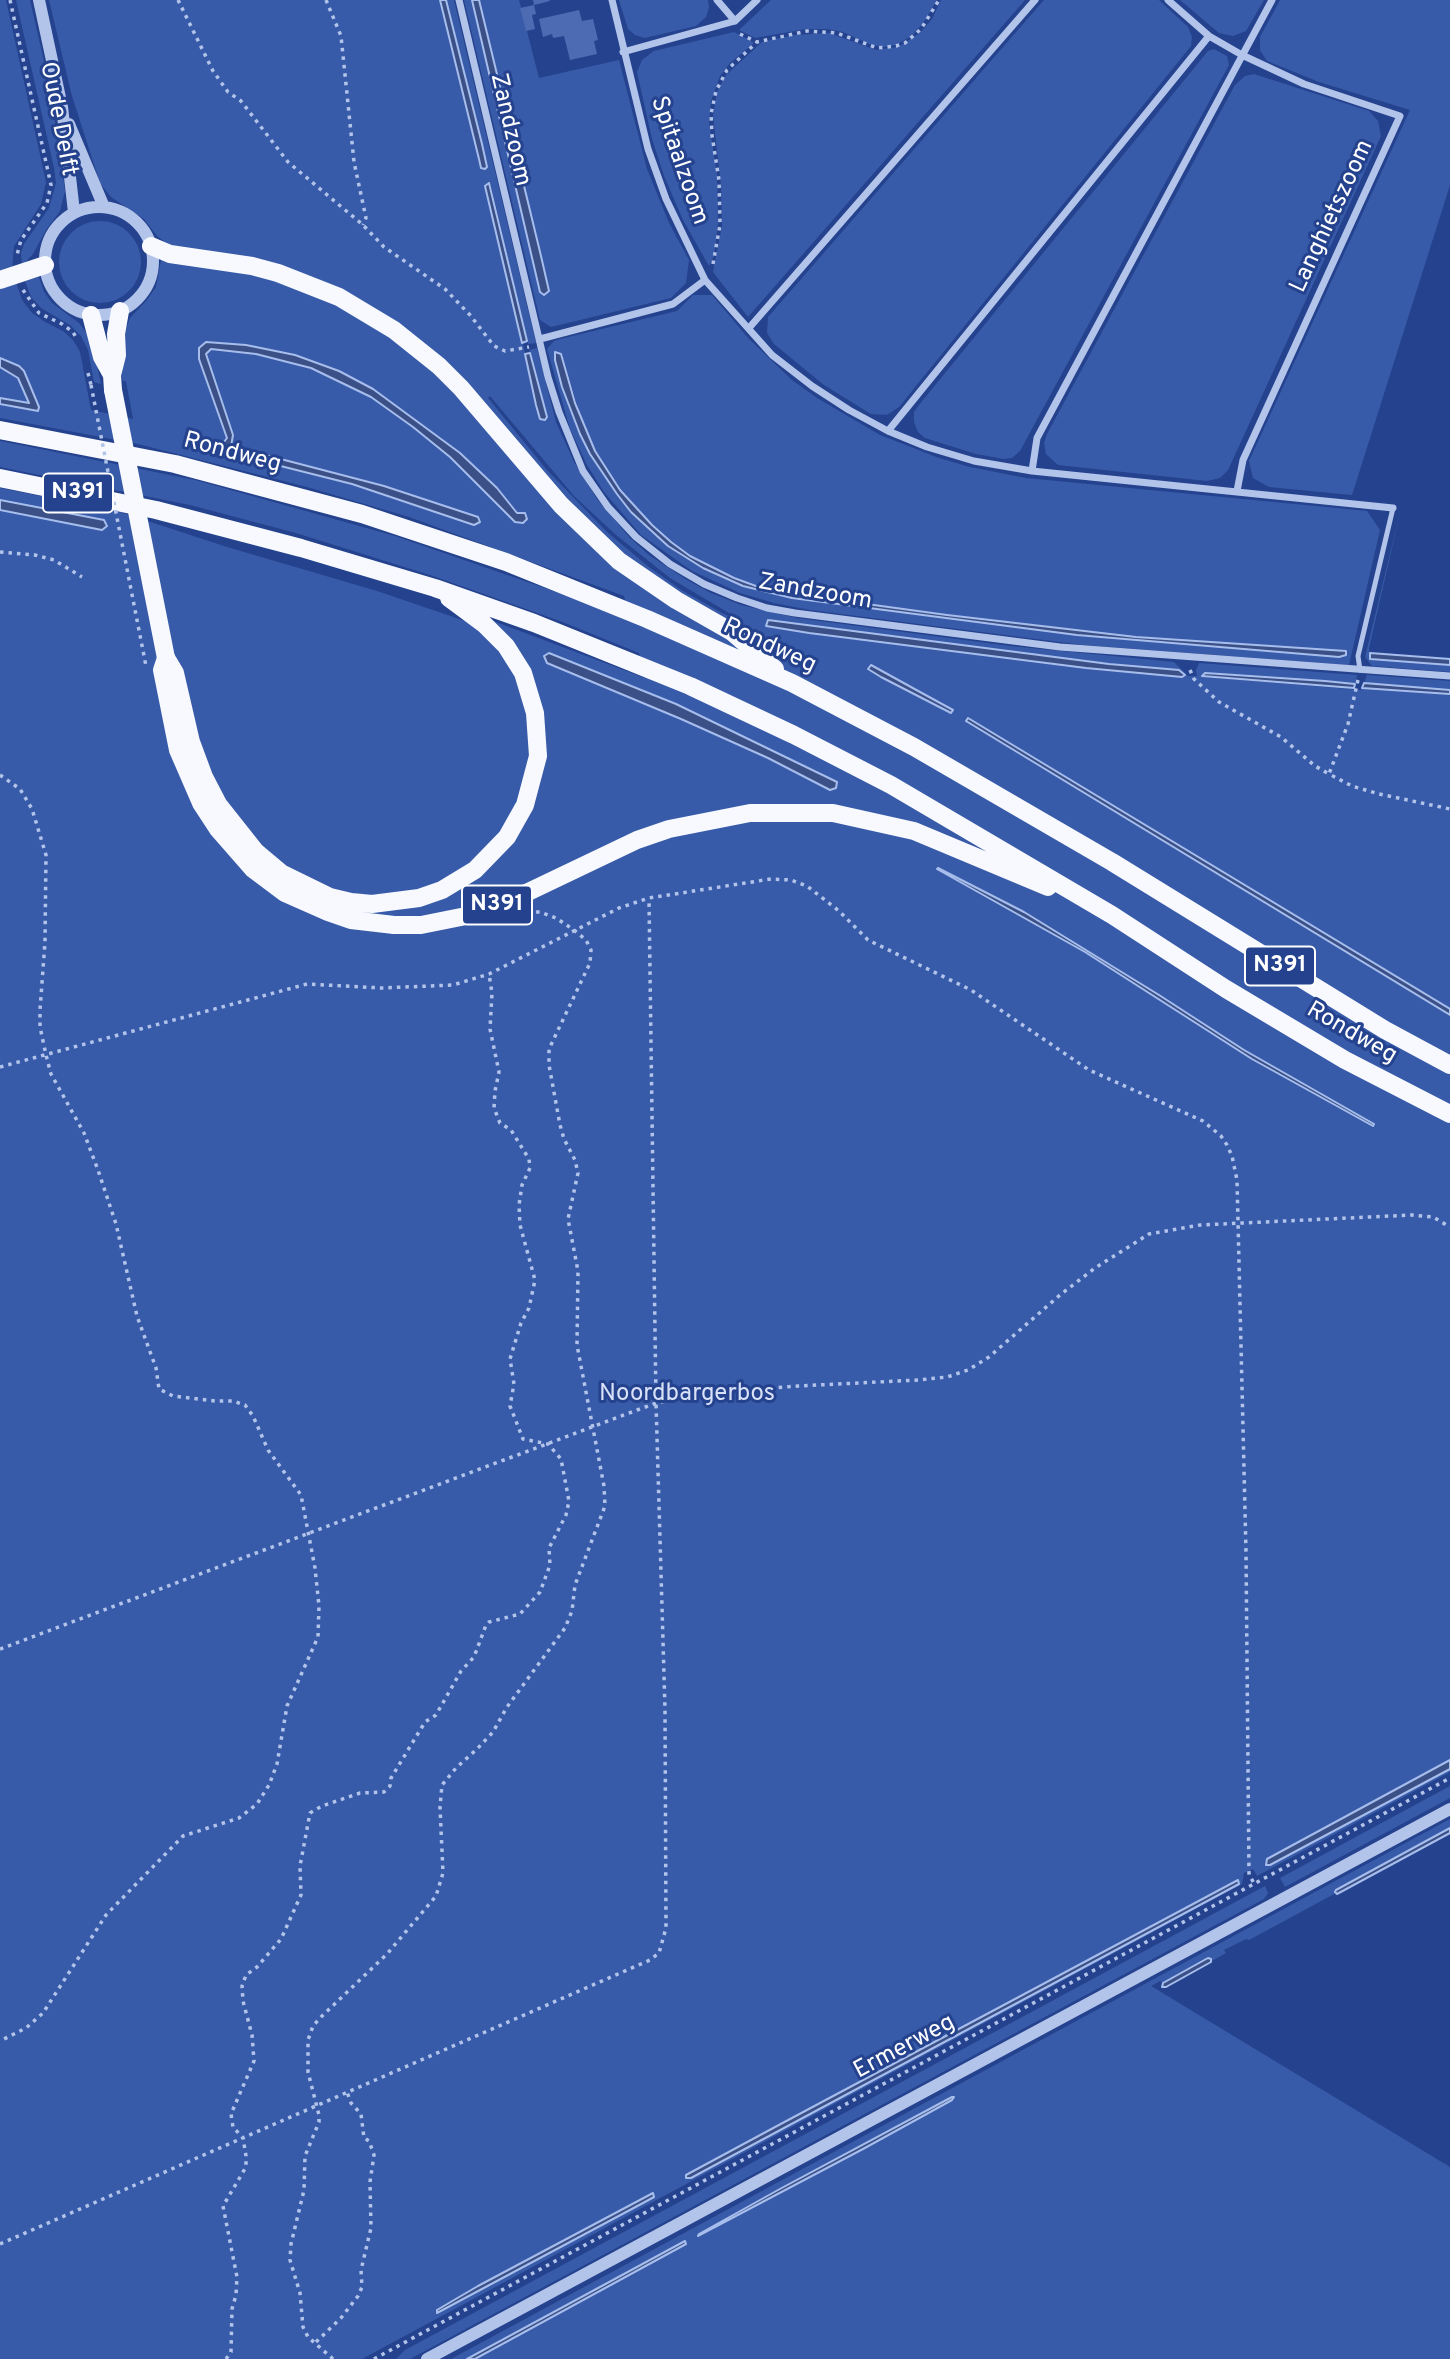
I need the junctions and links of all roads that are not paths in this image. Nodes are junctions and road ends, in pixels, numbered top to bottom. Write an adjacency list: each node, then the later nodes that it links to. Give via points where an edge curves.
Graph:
1 (39, 0): 13 (street, Oude Delft)
2 (458, 0): 23 (street, Zandzoom)
3 (612, 0): 11 (street, Spitaalzoom)
4 (717, 0): 9 (street)
5 (757, 0): 9 (street)
6 (1035, 0): 22 (street)
7 (1168, 0): 10 (street, Langhietszoom)
8 (1272, 0): 12 (street)
9 (735, 21): 11 (street)
10 (1209, 36): 12 (street, Langhietszoom); 26 (street)
11 (623, 52): 18 (street, Spitaalzoom, via 648,149)
12 (1242, 55): 27 (street, via 1037,438); 29 (street, Langhietszoom, via 1304,84 1400,116 1242,460)
13 (62, 107): 14 (street, Oude Delft); 15 (street, Oude Delft)
14 (104, 207): 15 (street); 16 (street, via 128,216)
15 (74, 212): 17 (street, via 56,228)
16 (151, 246): 20 (street, via 148,284 134,303); 35 (main road, N391, via 170,254 278,273 339,298 394,330 461,388 561,505 619,561 732,632)
17 (45, 265): 19 (main road); 21 (street, via 59,298)
18 (704, 278): 22 (street); 23 (street, via 673,304)
19 (0, 280)
20 (120, 311): 21 (street); 24 (main road, N391)
21 (90, 315): 24 (main road, N391)
22 (749, 328): 26 (street, via 772,355 812,386)
23 (540, 342): 33 (street, Zandzoom, via 559,412 583,471 635,537 704,584 767,608 1060,647)
24 (113, 382): 32 (main road, N391, bridge)
25 (0, 430): 35 (main road, Rondweg / N391, via 175,464 362,514 581,591)
26 (888, 431): 27 (street, via 974,461)
27 (1031, 471): 29 (street)
28 (0, 478): 31 (main road, Rondweg / N391, via 170,513)
29 (1237, 491): 30 (street)
30 (1393, 508): 33 (lane, via 1358,656)
31 (435, 588): 32 (main road, N391, via 484,624 506,646 523,673 535,713 537,756 525,805 507,837 475,870 419,898 372,904 330,897 281,873 256,852 218,804); 36 (main road, Rondweg / N391, via 690,686 794,735 903,792)
32 (159, 668): 36 (main road, N391, via 178,750 218,829 253,869 285,893 351,920 421,925 466,916 637,840 750,813 833,813 914,831)
33 (1360, 670): 34 (street, Zandzoom)
34 (1450, 676)
35 (792, 683): 37 (main road, Rondweg / N391, via 971,779)
36 (1112, 915): 38 (main road, Rondweg / N391, via 1345,1060)
37 (1450, 1065)
38 (1450, 1114)
39 (1450, 1810): 40 (street, Ermerweg)
40 (427, 2359)

